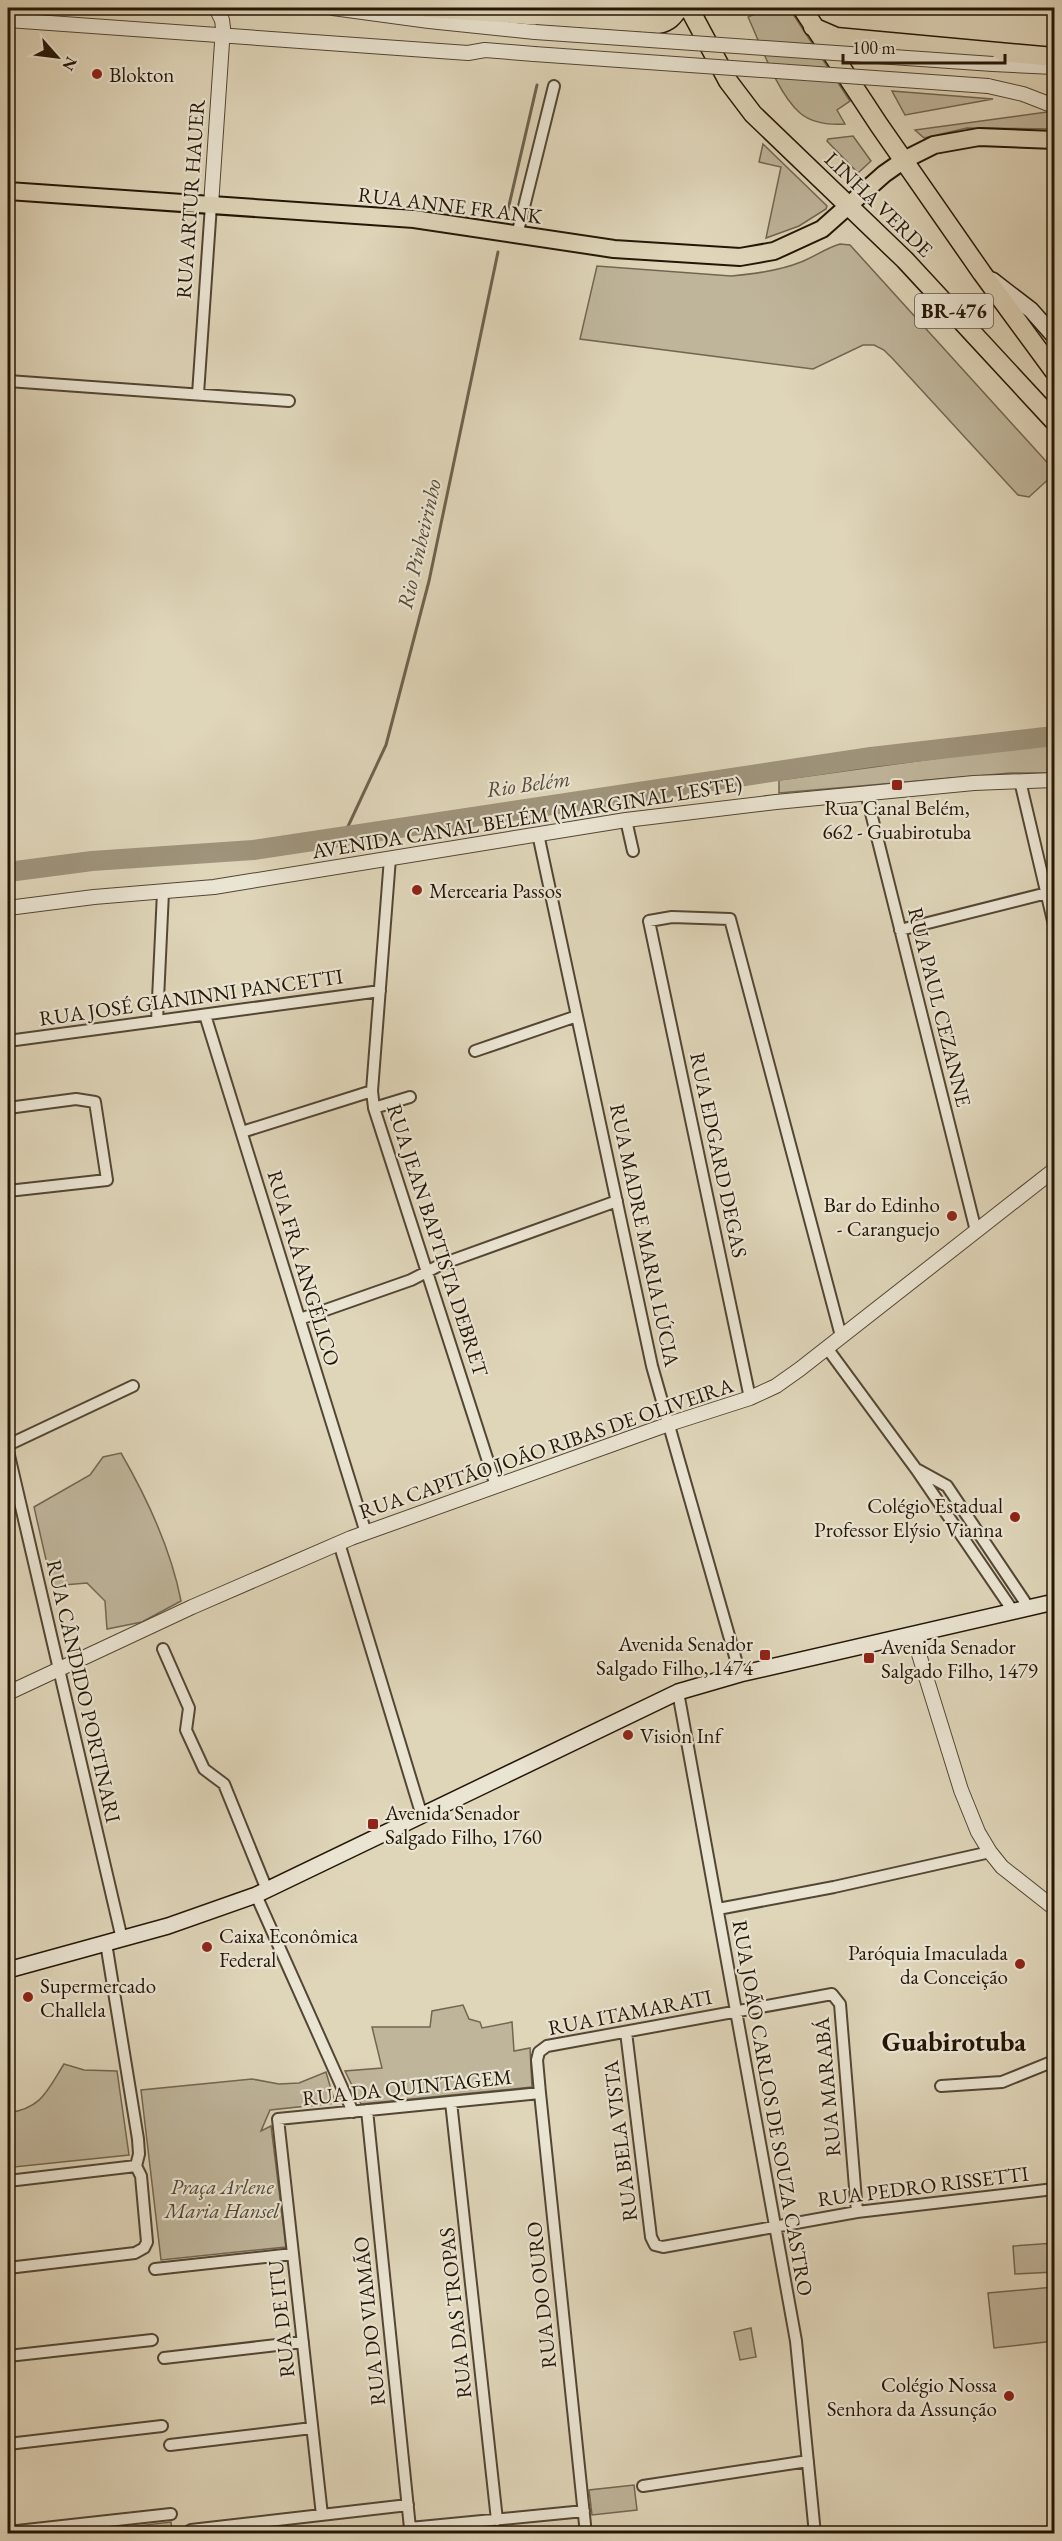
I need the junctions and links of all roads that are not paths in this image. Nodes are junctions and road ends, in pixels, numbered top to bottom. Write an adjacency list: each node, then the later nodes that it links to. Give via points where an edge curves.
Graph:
1 (216, 8): 11 (street, RUA ARTUR HAUER, via 222,20)
2 (333, 8): 10 (street)
3 (426, 8): 7 (highway)
4 (678, 8): 7 (highway, via 674,16 658,24)
5 (689, 8): 20 (highway, LINHA VERDE / BR-476, via 739,98)
6 (802, 8): 9 (highway, LINHA VERDE / BR-476)
7 (468, 10): 10 (street)
8 (8, 20): 11 (street)
9 (813, 27): 12 (highway, via 836,37); 17 (highway, LINHA VERDE / BR-476)
10 (500, 29): 13 (street, bridge)
11 (222, 35): 15 (street, bridge, via 988,86); 19 (street, RUA ARTUR HAUER)
12 (1054, 57)
13 (1054, 67)
14 (554, 86): 21 (street)
15 (1054, 106)
16 (1054, 140): 17 (main road, RUA ANNE FRANK, via 965,138)
17 (904, 160): 20 (main road, RUA ANNE FRANK); 22 (highway, LINHA VERDE / BR-476)
18 (8, 191): 19 (main road, RUA ANNE FRANK)
19 (211, 205): 21 (main road, RUA ANNE FRANK, via 414,219); 26 (street, RUA ARTUR HAUER)
20 (850, 206): 21 (main road, RUA ANNE FRANK, via 809,237 774,251 740,257 614,249); 28 (highway, LINHA VERDE / BR-476, via 932,288)
21 (518, 235)
22 (982, 273): 23 (main road, via 1031,310); 24 (highway, LINHA VERDE / BR-476)
23 (1054, 336)
24 (1054, 371)
25 (8, 381): 26 (street)
26 (198, 394): 27 (street)
27 (289, 400)
28 (1054, 421)
29 (1054, 780): 30 (street, AVENIDA CANAL BELÉM (MARGINAL LESTE))
30 (1020, 781): 31 (street, AVENIDA CANAL BELÉM (MARGINAL LESTE)); 37 (street)
31 (866, 793): 32 (street, AVENIDA CANAL BELÉM (MARGINAL LESTE)); 40 (street, RUA PAUL CEZANNE)
32 (626, 820): 33 (street, AVENIDA CANAL BELÉM (MARGINAL LESTE)); 34 (street)
33 (538, 834): 35 (street, AVENIDA CANAL BELÉM (MARGINAL LESTE)); 43 (street, RUA MADRE MARIA LÚCIA)
34 (633, 852)
35 (390, 858): 36 (street, AVENIDA CANAL BELÉM (MARGINAL LESTE)); 41 (street, RUA JEAN BAPTISTA DEBRET)
36 (163, 892): 38 (street, AVENIDA CANAL BELÉM (MARGINAL LESTE)); 44 (street)
37 (1047, 893): 39 (street); 40 (street)
38 (8, 909)
39 (1054, 925)
40 (900, 930): 55 (street, RUA PAUL CEZANNE)
41 (380, 991): 42 (street, RUA JOSÉ GIANINNI PANCETTI); 47 (street, RUA JEAN BAPTISTA DEBRET)
42 (205, 1015): 44 (street, RUA JOSÉ GIANINNI PANCETTI); 51 (street, RUA FRÁ ANGÉLICO)
43 (577, 1016): 46 (street); 54 (street, RUA MADRE MARIA LÚCIA)
44 (157, 1021): 45 (street, RUA JOSÉ GIANINNI PANCETTI)
45 (8, 1041)
46 (475, 1051)
47 (372, 1091): 50 (street, RUA JEAN BAPTISTA DEBRET); 51 (street)
48 (410, 1097): 50 (street)
49 (8, 1108): 53 (street, via 76,1099 94,1102 107,1180)
50 (374, 1108): 56 (street, RUA JEAN BAPTISTA DEBRET)
51 (242, 1132): 57 (street, RUA FRÁ ANGÉLICO)
52 (1054, 1170): 55 (street, RUA CAPITÃO JOÃO RIBAS DE OLIVEIRA)
53 (8, 1191)
54 (617, 1201): 56 (street); 62 (street, RUA MADRE MARIA LÚCIA, via 652,1366)
55 (976, 1231): 58 (street, RUA CAPITÃO JOÃO RIBAS DE OLIVEIRA)
56 (426, 1271): 57 (street, via 411,1280); 66 (street, RUA JEAN BAPTISTA DEBRET)
57 (300, 1319): 67 (street, RUA FRÁ ANGÉLICO)
58 (842, 1336): 59 (street, RUA CAPITÃO JOÃO RIBAS DE OLIVEIRA); 61 (street, RUA EDGARD DEGAS, via 730,919 672,917 649,921)
59 (827, 1348): 61 (street, RUA CAPITÃO JOÃO RIBAS DE OLIVEIRA, via 783,1381); 65 (street)
60 (133, 1386): 63 (street)
61 (750, 1398): 62 (street, RUA CAPITÃO JOÃO RIBAS DE OLIVEIRA)
62 (669, 1424): 66 (street, RUA CAPITÃO JOÃO RIBAS DE OLIVEIRA); 75 (street, RUA MADRE MARIA LÚCIA)
63 (8, 1445)
64 (8, 1451): 74 (street, RUA CÂNDIDO PORTINARI)
65 (916, 1469): 70 (street, via 947,1486); 71 (street)
66 (496, 1486): 67 (street, RUA CAPITÃO JOÃO RIBAS DE OLIVEIRA)
67 (366, 1533): 68 (street, RUA CAPITÃO JOÃO RIBAS DE OLIVEIRA)
68 (339, 1543): 74 (street, RUA CAPITÃO JOÃO RIBAS DE OLIVEIRA, via 192,1606); 78 (street)
69 (1054, 1602): 70 (main road)
70 (1029, 1608): 71 (main road)
71 (1013, 1611): 72 (main road)
72 (913, 1635): 75 (main road); 79 (street, via 965,1802)
73 (163, 1649): 80 (street, via 189,1708 186,1730 204,1769 224,1784)
74 (59, 1671): 77 (street, RUA CAPITÃO JOÃO RIBAS DE OLIVEIRA); 83 (street, RUA CÂNDIDO PORTINARI)
75 (740, 1674): 76 (main road)
76 (678, 1692): 78 (main road); 82 (street, RUA JOÃO CARLOS DE SOUZA CASTRO)
77 (8, 1693)
78 (422, 1816): 80 (main road)
79 (990, 1852): 81 (street, via 1011,1875); 82 (street)
80 (262, 1893): 83 (main road); 95 (street)
81 (1054, 1908)
82 (718, 1909): 87 (street, RUA JOÃO CARLOS DE SOUZA CASTRO)
83 (122, 1939): 84 (main road)
84 (106, 1943): 85 (main road); 97 (street, via 138,2139 140,2154)
85 (8, 1970)
86 (836, 1996): 87 (street, RUA ITAMARATI, via 828,1994); 100 (street, RUA MARABÁ, via 840,2004)
87 (736, 2011): 88 (street, RUA ITAMARATI); 101 (street, RUA JOÃO CARLOS DE SOUZA CASTRO)
88 (626, 2032): 89 (street, RUA ITAMARATI, via 547,2046); 102 (street, RUA BELA VISTA)
89 (539, 2052): 92 (street, RUA DO OURO)
90 (1054, 2061): 91 (street, via 1002,2082)
91 (941, 2086)
92 (540, 2093): 93 (street, RUA DA QUINTAGEM); 117 (street, RUA DO OURO)
93 (452, 2102): 94 (street, RUA DA QUINTAGEM); 120 (street, RUA DAS TROPAS)
94 (367, 2110): 95 (street, RUA DA QUINTAGEM); 116 (street, RUA DO VIAMÃO)
95 (353, 2112): 96 (street, RUA DA QUINTAGEM)
96 (278, 2119): 103 (street, RUA DE ITU)
97 (136, 2166): 98 (street); 104 (street, via 141,2176 147,2236 144,2248 133,2253)
98 (8, 2181)
99 (1054, 2189): 100 (street, RUA PEDRO RISSETTI)
100 (857, 2212): 101 (street, RUA PEDRO RISSETTI)
101 (775, 2227): 102 (street, RUA PEDRO RISSETTI, via 663,2247); 114 (street, RUA JOÃO CARLOS DE SOUZA CASTRO, via 798,2353)
102 (655, 2245)
103 (293, 2254): 105 (street); 107 (street, RUA DE ITU)
104 (8, 2268)
105 (155, 2269)
106 (153, 2340): 108 (street)
107 (303, 2342): 109 (street); 111 (street, RUA DE ITU)
108 (8, 2356)
109 (164, 2358)
110 (162, 2426): 112 (street)
111 (312, 2428): 113 (street); 119 (street, RUA DE ITU)
112 (8, 2444)
113 (170, 2445)
114 (808, 2462): 115 (street); 125 (street, RUA JOÃO CARLOS DE SOUZA CASTRO)
115 (643, 2486)
116 (408, 2505): 119 (street); 120 (street, RUA DO VIAMÃO, via 410,2528)
117 (584, 2511): 120 (street); 124 (street, RUA DO OURO)
118 (171, 2514): 121 (street)
119 (322, 2515): 123 (street)
120 (497, 2520)
121 (67, 2529): 122 (street)
122 (8, 2532)
123 (186, 2533)
124 (586, 2534)
125 (815, 2534)

